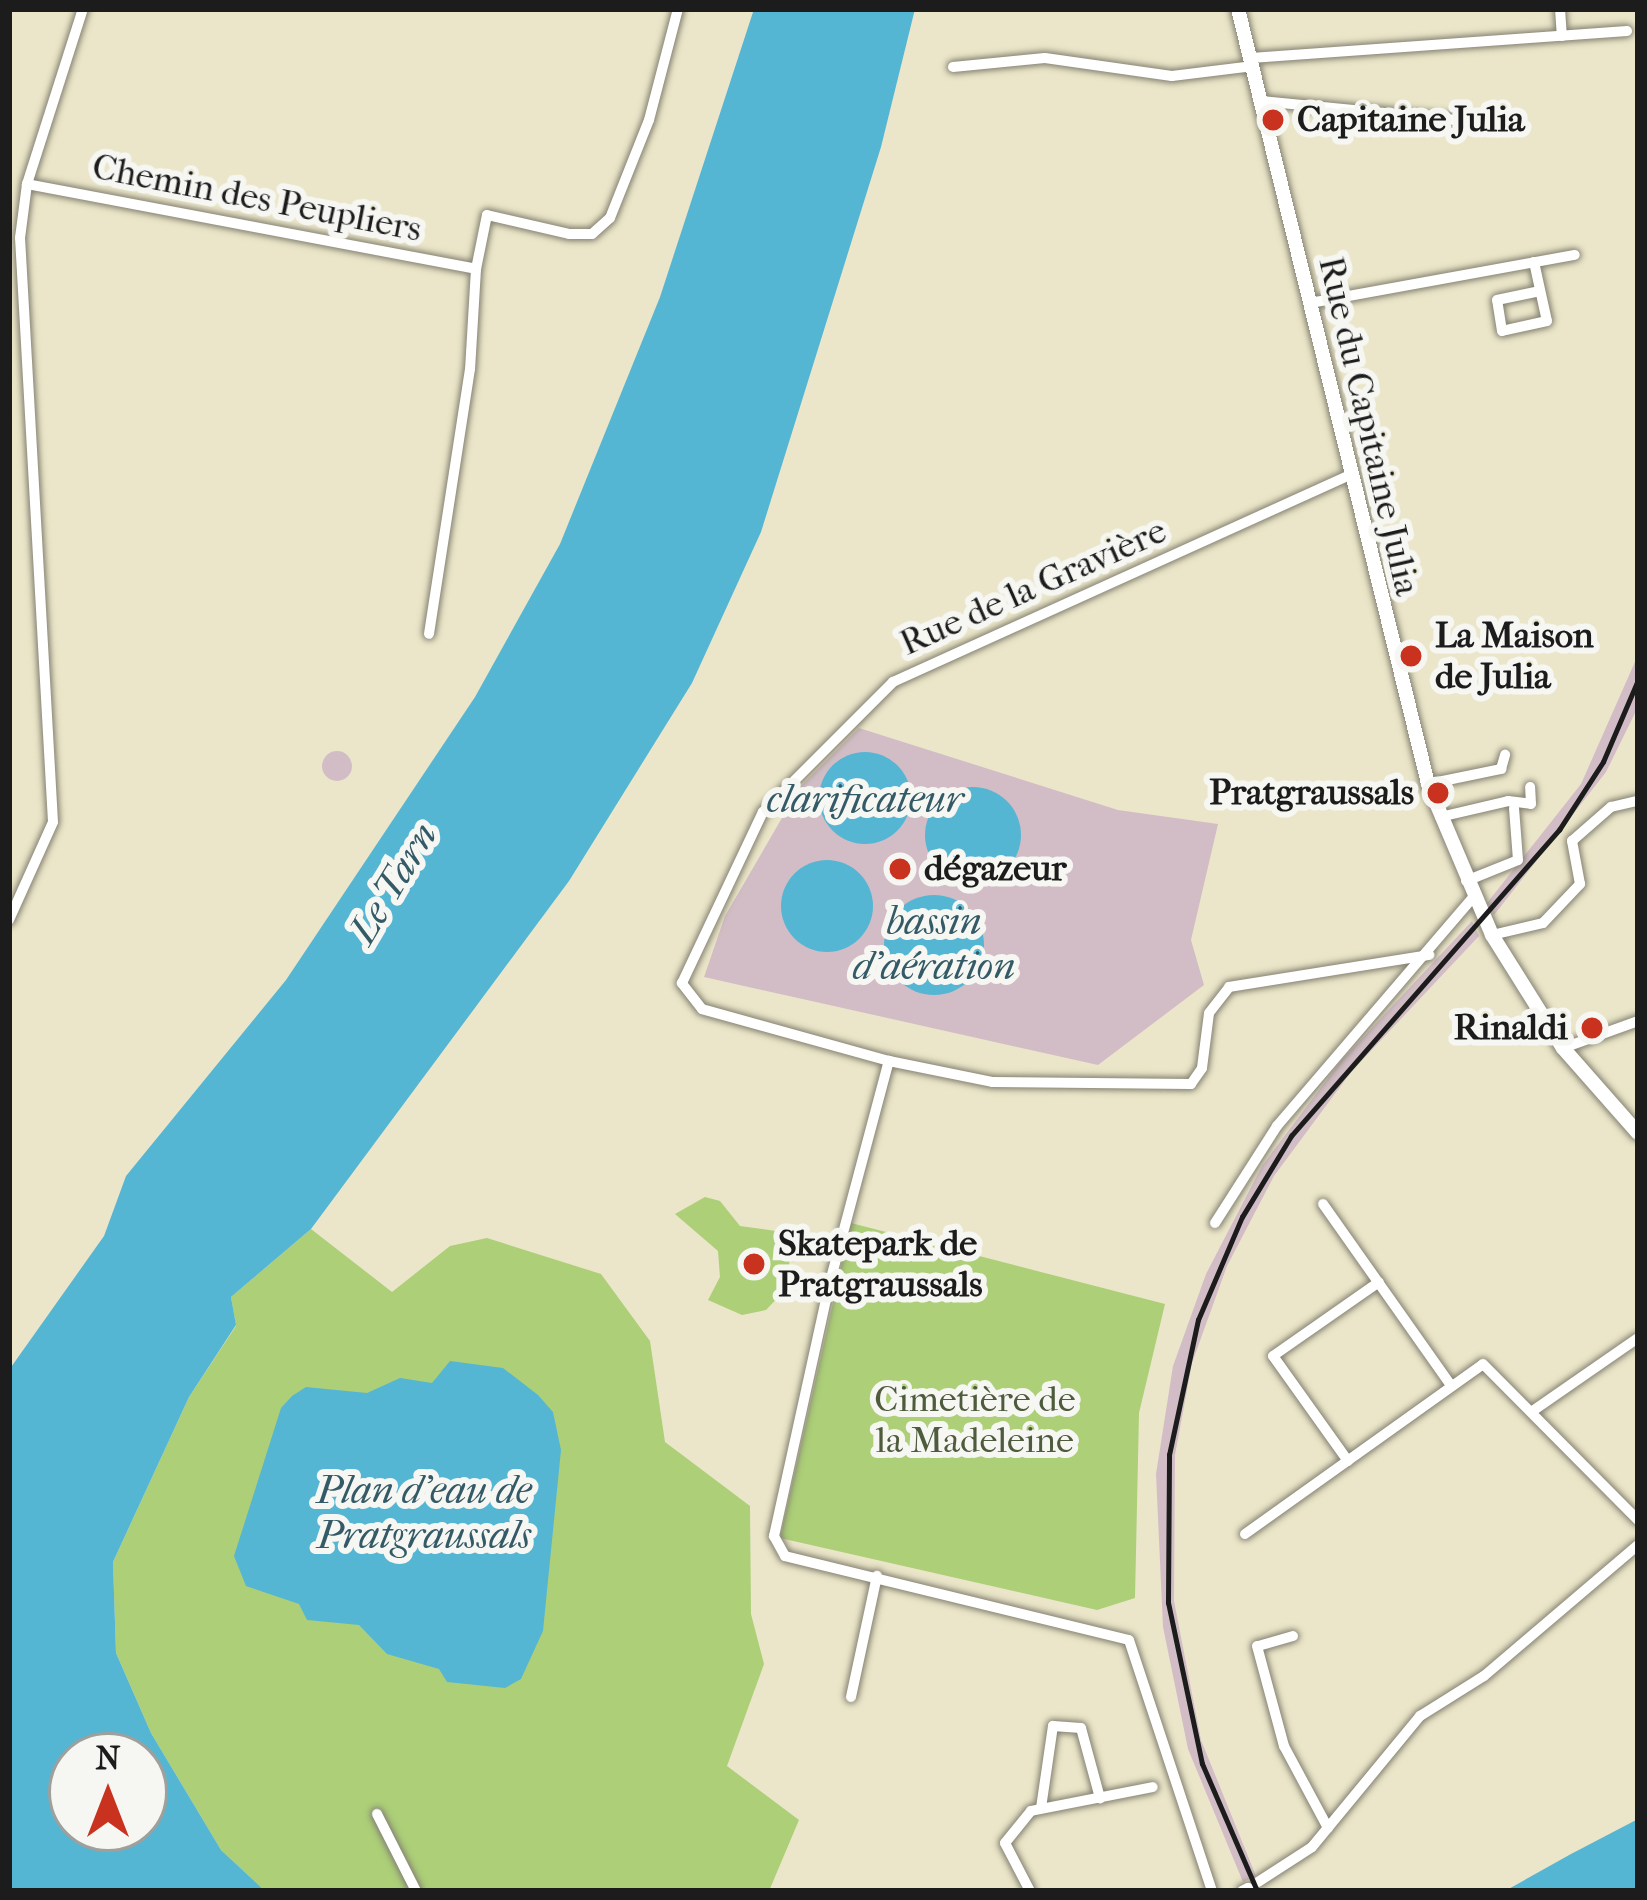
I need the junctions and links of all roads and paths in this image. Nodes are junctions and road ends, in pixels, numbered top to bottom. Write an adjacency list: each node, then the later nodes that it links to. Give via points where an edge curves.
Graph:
1 (83, 9): 11 (street)
2 (678, 9): 15 (street, via 650,120 610,218 592,234 568,234 487,215)
3 (1238, 9): 7 (street, Rue du Capitaine Julia)
4 (1560, 9): 6 (street)
5 (1628, 31): 6 (street)
6 (1562, 35): 7 (street)
7 (1252, 62): 8 (street, via 1172,76 1045,58); 9 (street, Rue du Capitaine Julia)
8 (953, 67)
9 (1261, 101): 10 (street); 17 (street, Rue du Capitaine Julia)
10 (1466, 121)
11 (27, 184): 13 (street); 15 (street, Chemin des Peupliers)
12 (1575, 255): 14 (street)
13 (14, 256): 28 (street, via 53,822)
14 (1534, 262): 16 (street); 17 (street)
15 (476, 269): 19 (street, via 470,369)
16 (1540, 291): 16 (street, via 1547,321 1502,332 1497,300)
17 (1310, 303): 18 (street, Rue du Capitaine Julia)
18 (1350, 475): 21 (street, Rue du Capitaine Julia); 33 (street, Rue de la Gravière, via 893,682 763,812 682,983 702,1009)
19 (429, 634)
20 (1505, 755): 21 (street, via 1501,769)
21 (1428, 784): 25 (street, Rue du Capitaine Julia)
22 (1530, 787): 24 (street, via 1531,804)
23 (1638, 801): 29 (street, via 1611,807 1572,841 1580,884 1543,922)
24 (1514, 808): 25 (street, via 1508,801); 26 (street, via 1518,860)
25 (1440, 817): 26 (street, Rue du Capitaine Julia)
26 (1465, 881): 27 (street, Rue du Capitaine Julia)
27 (1473, 897): 29 (street, Rue du Capitaine Julia); 30 (street)
28 (9, 920)
29 (1492, 935): 32 (street, Rue du Capitaine Julia)
30 (1429, 955): 33 (street, via 1229,987 1209,1013 1202,1068 1191,1084 1080,1089); 36 (street, via 1277,1126)
31 (1638, 1021): 32 (street)
32 (1563, 1048): 34 (street, Rue du Capitaine Julia)
33 (889, 1061): 45 (street, via 774,1536 784,1556)
34 (1638, 1132)
35 (1323, 1204): 37 (street)
36 (1215, 1222)
37 (1378, 1282): 39 (street); 41 (street, via 1273,1356)
38 (1638, 1338): 40 (street)
39 (1450, 1384): 40 (street, via 1483,1364); 41 (street)
40 (1534, 1410): 42 (street)
41 (1348, 1462): 43 (street)
42 (1638, 1520)
43 (1245, 1534)
44 (1638, 1545): 52 (street, via 1484,1676 1420,1716)
45 (878, 1576): 47 (street); 56 (street, via 1129,1640)
46 (1293, 1636): 52 (street, via 1256,1646 1284,1745)
47 (851, 1697)
48 (1153, 1787): 49 (street)
49 (1100, 1798): 50 (street); 50 (street, via 1082,1728 1053,1726)
50 (1041, 1808): 55 (street, via 1005,1844)
51 (377, 1814): 54 (street)
52 (1328, 1828): 53 (street, via 1295,1863)
53 (1249, 1887)
54 (416, 1891)
55 (1030, 1891)
56 (1212, 1891)

